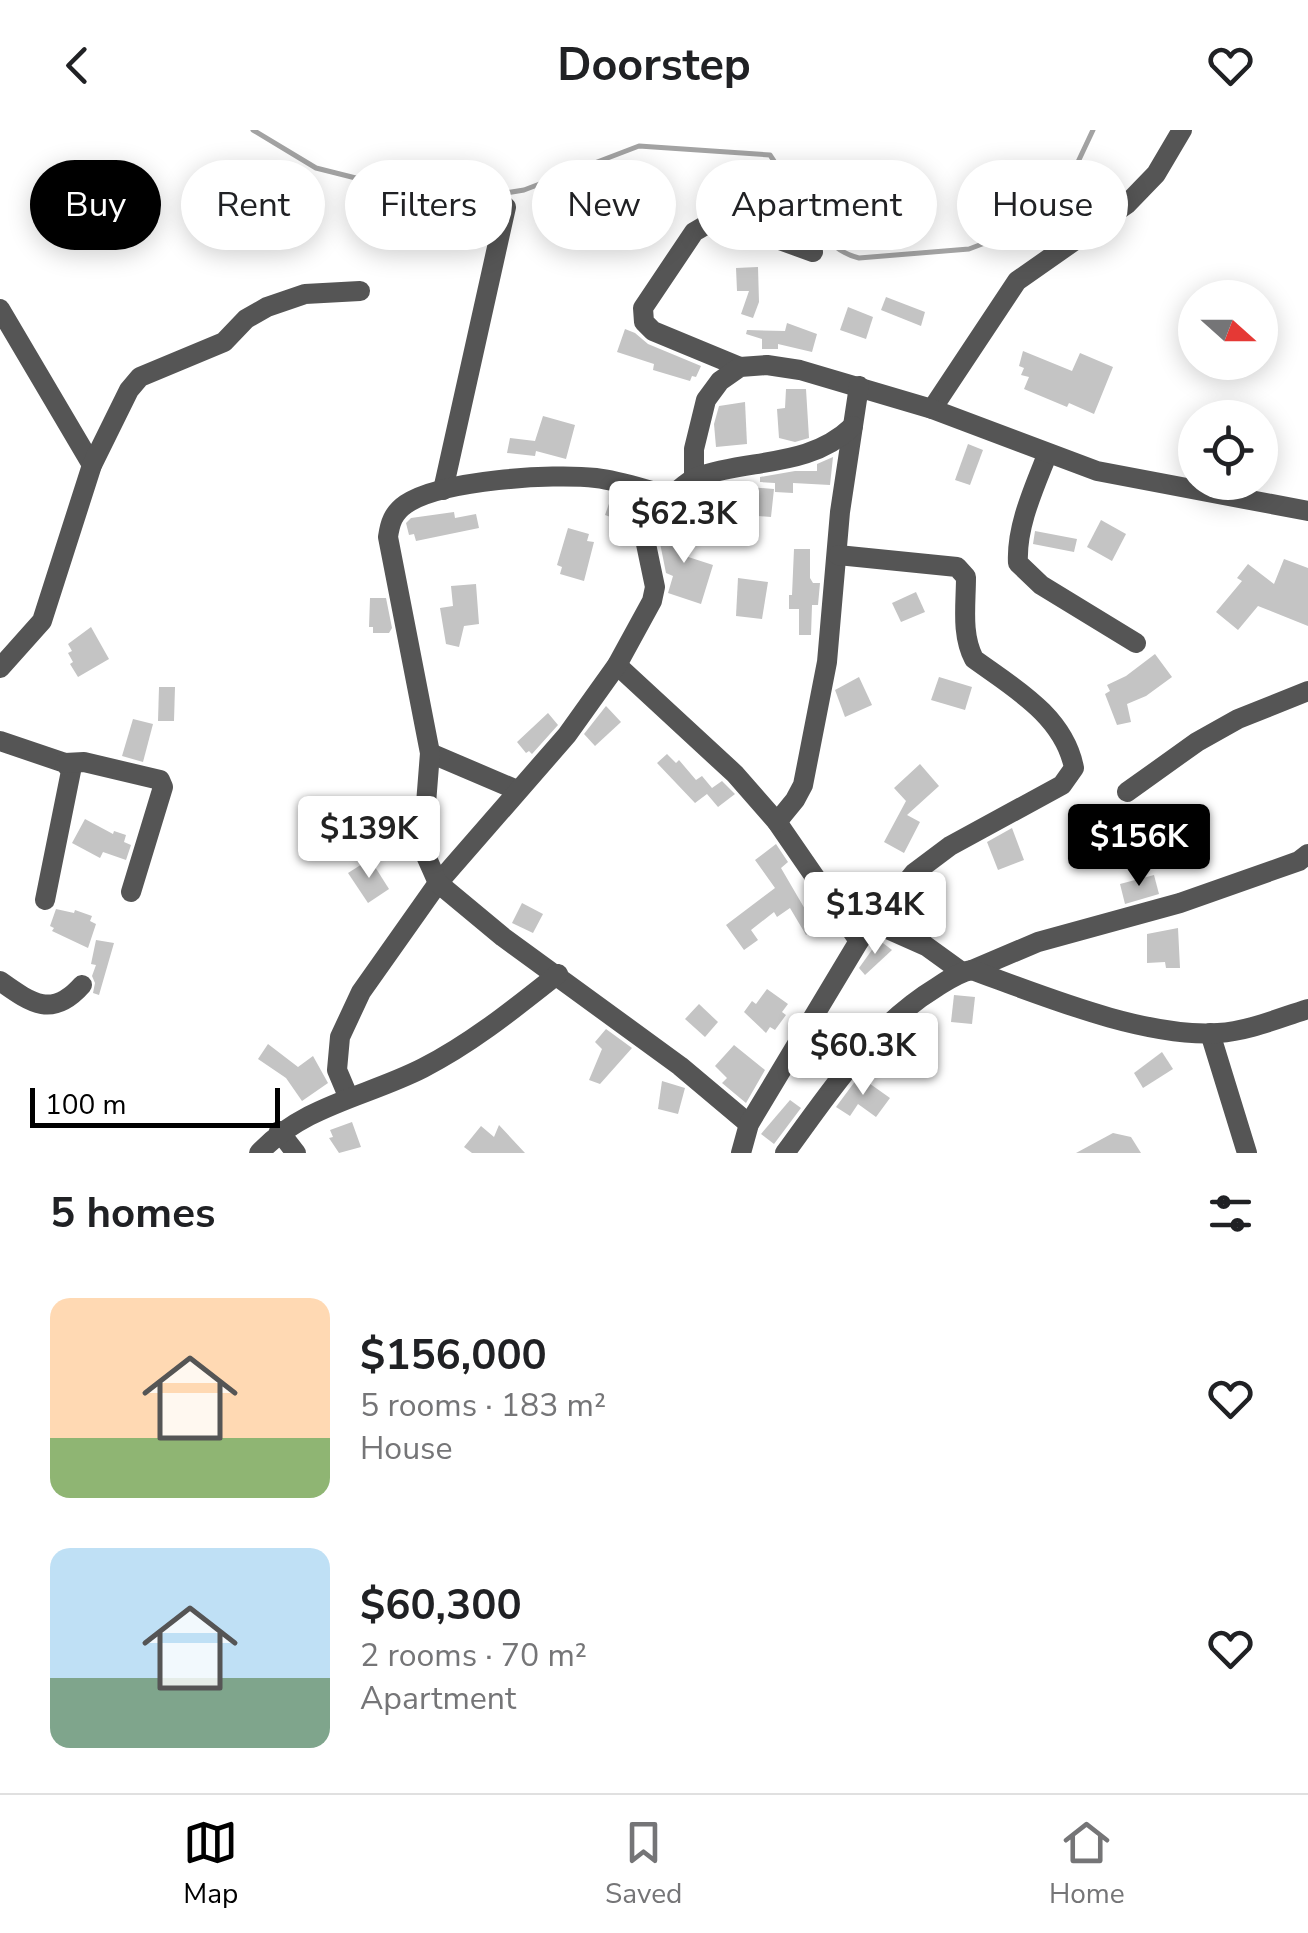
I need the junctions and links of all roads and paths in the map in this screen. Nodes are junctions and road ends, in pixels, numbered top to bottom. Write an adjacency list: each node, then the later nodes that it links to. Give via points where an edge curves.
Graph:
1 (1182, 130): 8 (street, via 1156,174 1127,204 1018,281)
2 (496, 250): 13 (street)
3 (813, 252): 6 (street, via 711,222 672,260 644,308 644,322)
4 (360, 291): 11 (street, via 305,294 267,307 224,342 140,377)
5 (0, 309): 11 (street)
6 (740, 367): 7 (street, via 800,370); 12 (street, via 706,400)
7 (859, 386): 8 (street); 9 (street)
8 (932, 409): 10 (street)
9 (853, 426): 12 (street, via 812,452); 16 (street)
10 (1047, 455): 15 (street, via 1152,483); 17 (street, via 1018,563 1040,585)
11 (92, 466): 19 (street, via 42,622)
12 (694, 478): 14 (street)
13 (443, 490): 14 (street, via 502,480 595,478); 22 (street, via 407,504 391,519 388,537)
14 (671, 496): 18 (street, via 648,528 652,601)
15 (1308, 511)
16 (838, 555): 26 (street, via 828,662 803,784); 31 (street, via 957,567 966,576 965,632 974,660 1044,710 1074,768 1062,785 914,873)
17 (1136, 643)
18 (617, 665): 24 (street); 26 (street)
19 (0, 668)
20 (1308, 691): 25 (street, via 1197,742)
21 (0, 742): 23 (street)
22 (430, 753): 24 (street); 28 (street, via 424,829)
23 (65, 763): 29 (street, via 160,780); 30 (street, via 71,781)
24 (517, 790): 28 (street)
25 (1128, 792)
26 (777, 822): 32 (street)
27 (1308, 854): 33 (street)
28 (438, 883): 34 (street); 39 (street, via 361,992 340,1037 336,1070)
29 (130, 892)
30 (45, 900)
31 (872, 922): 32 (street); 33 (street)
32 (859, 942): 40 (street)
33 (967, 971): 38 (street, via 1091,1012); 45 (street, via 888,1023)
34 (558, 974): 39 (street, via 472,1040); 40 (street)
35 (1, 983): 36 (street, via 24,999 58,1005)
36 (82, 985)
37 (1308, 1009): 38 (street)
38 (1210, 1033): 46 (street)
39 (348, 1096): 41 (street)
40 (749, 1124): 44 (street)
41 (279, 1132): 42 (street); 43 (street)
42 (258, 1153)
43 (296, 1153)
44 (741, 1153)
45 (784, 1153)
46 (1246, 1153)

